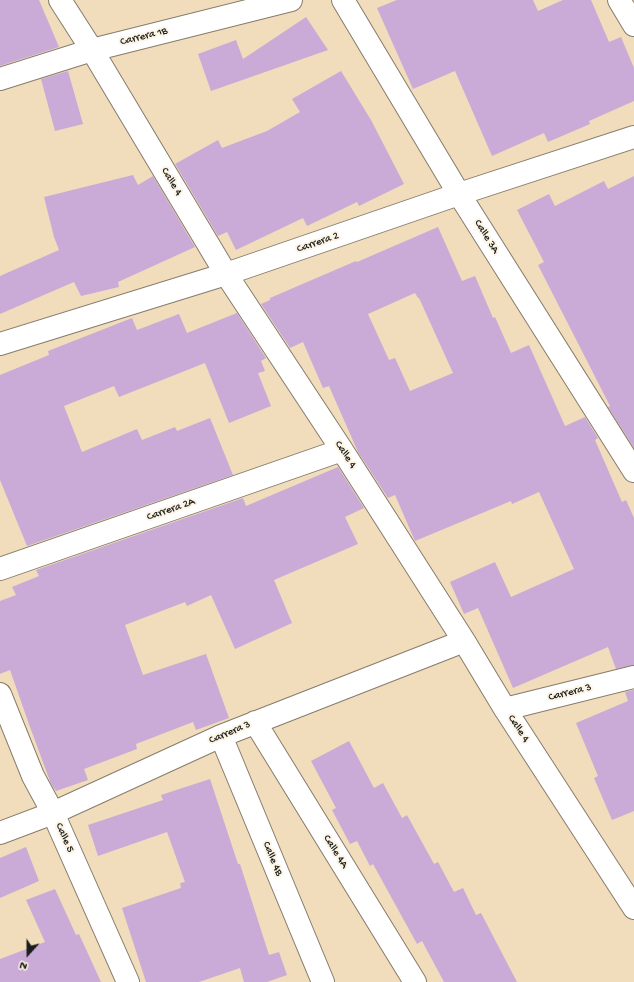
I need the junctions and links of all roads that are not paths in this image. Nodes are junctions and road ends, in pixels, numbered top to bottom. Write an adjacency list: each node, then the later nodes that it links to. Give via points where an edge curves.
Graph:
1 (60, 0): 6 (street, Calle 4)
2 (290, 0): 6 (street, Carrera 1B)
3 (344, 0): 9 (street, Calle 3A)
4 (620, 0): 5 (street)
5 (634, 25)
6 (92, 50): 7 (street, Carrera 1B); 10 (street, Calle 4)
7 (0, 79)
8 (634, 137): 9 (street, Carrera 2)
9 (459, 194): 10 (street, Carrera 2); 13 (street, Calle 3A)
10 (226, 274): 11 (street, Carrera 2); 12 (street, Calle 4)
11 (0, 344)
12 (342, 450): 14 (street, Carrera 2A); 15 (street, Calle 4)
13 (634, 471)
14 (0, 569)
15 (464, 641): 18 (street, Calle 4); 19 (street, Carrera 3)
16 (634, 677): 18 (street, Carrera 3)
17 (0, 694): 21 (street, Calle 5, via 32,776)
18 (505, 709): 23 (street, Calle 4)
19 (255, 722): 20 (street, Carrera 3); 26 (street, Calle 4A)
20 (221, 736): 21 (street, Carrera 3); 25 (street, Calle 4B)
21 (53, 813): 22 (street, Carrera 3); 24 (street, Calle 5)
22 (0, 833)
23 (634, 908)
24 (128, 982)
25 (323, 982)
26 (415, 982)

